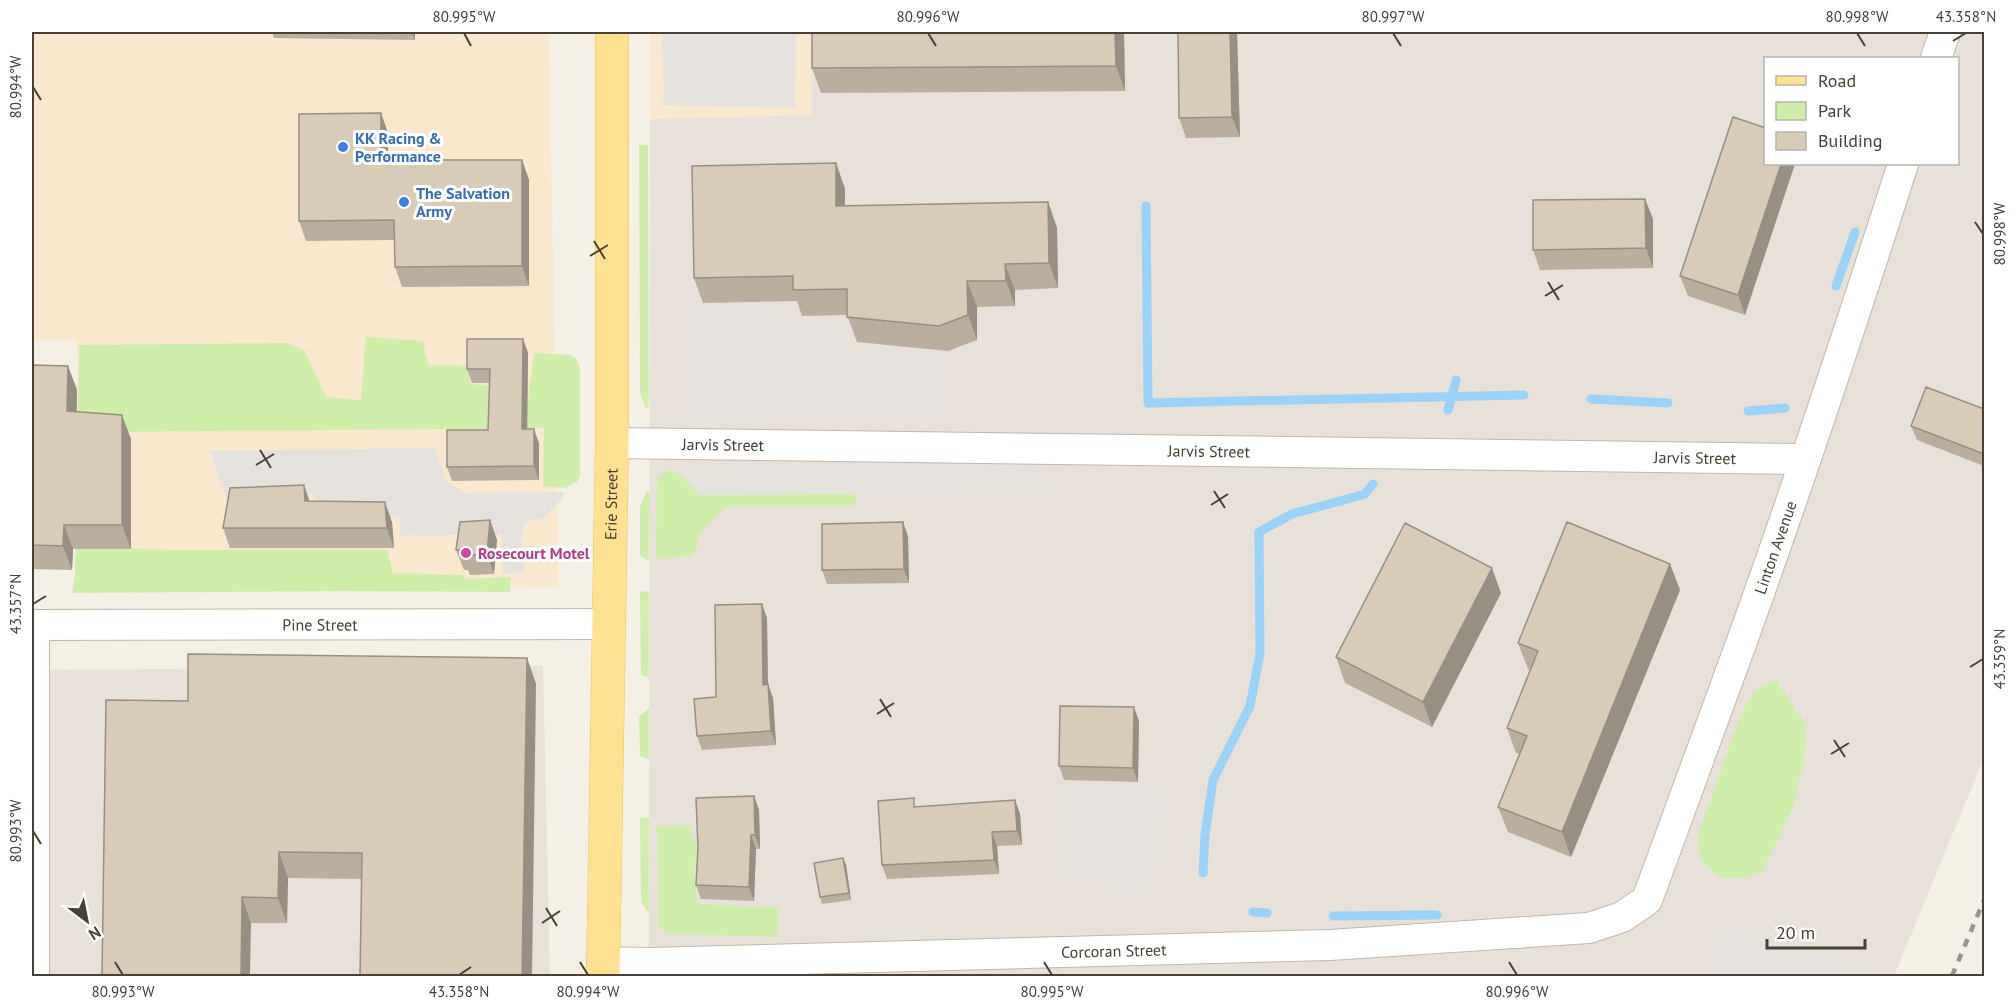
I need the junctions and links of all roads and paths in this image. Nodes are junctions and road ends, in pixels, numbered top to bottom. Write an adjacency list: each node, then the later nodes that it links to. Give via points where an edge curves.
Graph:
1 (612, 32): 5 (main road, Erie Street)
2 (1945, 32): 3 (street)
3 (1936, 57)
4 (1903, 165): 6 (street, Linton Avenue)
5 (612, 443): 6 (street, Jarvis Street); 7 (main road, Erie Street)
6 (1805, 459): 9 (street, Linton Avenue, via 1647,900)
7 (609, 624): 8 (street, Pine Street); 10 (main road, Erie Street)
8 (33, 626): 11 (street)
9 (1623, 917): 10 (street, Corcoran Street, via 1589,928 1330,945 650,963)
10 (602, 969)
11 (34, 976)

